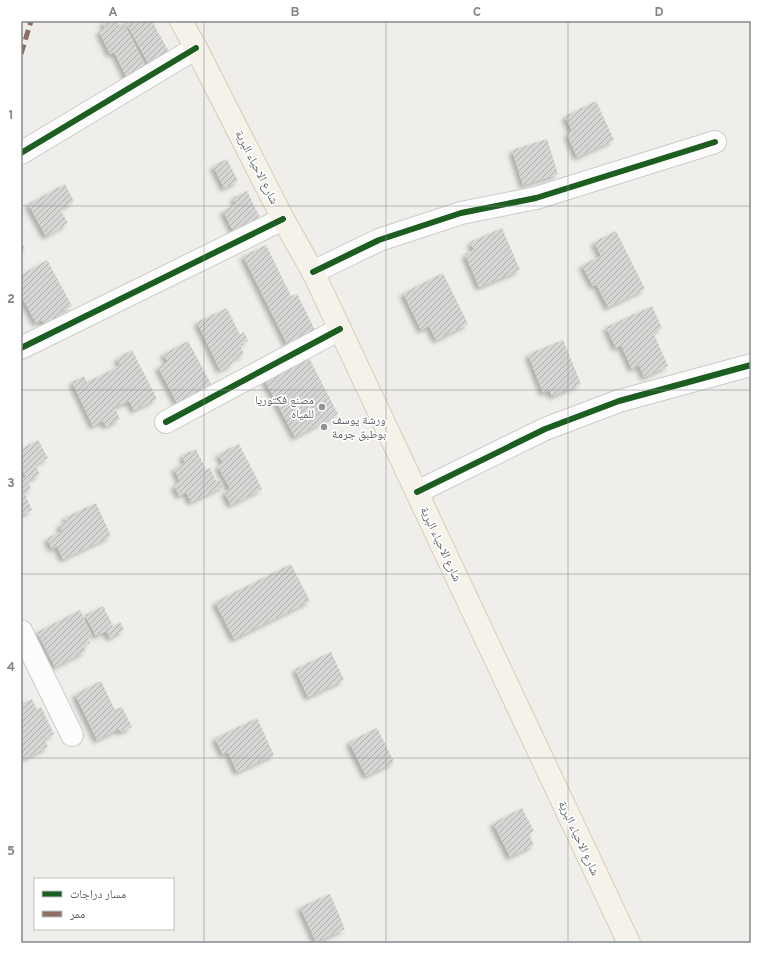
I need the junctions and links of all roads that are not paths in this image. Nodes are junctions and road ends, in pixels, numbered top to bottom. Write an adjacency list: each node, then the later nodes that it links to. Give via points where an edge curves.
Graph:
1 (181, 21): 2 (main road, شارع الاحياء البرية)
2 (196, 48): 4 (street); 5 (main road, شارع الاحياء البرية)
3 (715, 142): 6 (street, via 536,198 461,213 379,240)
4 (21, 153)
5 (283, 219): 6 (main road, شارع الاحياء البرية); 8 (street)
6 (313, 272): 7 (main road, شارع الاحياء البرية)
7 (340, 329): 10 (street); 11 (main road, شارع الاحياء البرية)
8 (21, 348)
9 (751, 365): 11 (street, via 618,401 545,429)
10 (166, 422)
11 (417, 492): 14 (main road, شارع الاحياء البرية)
12 (21, 631): 13 (street)
13 (72, 735)
14 (629, 943)

